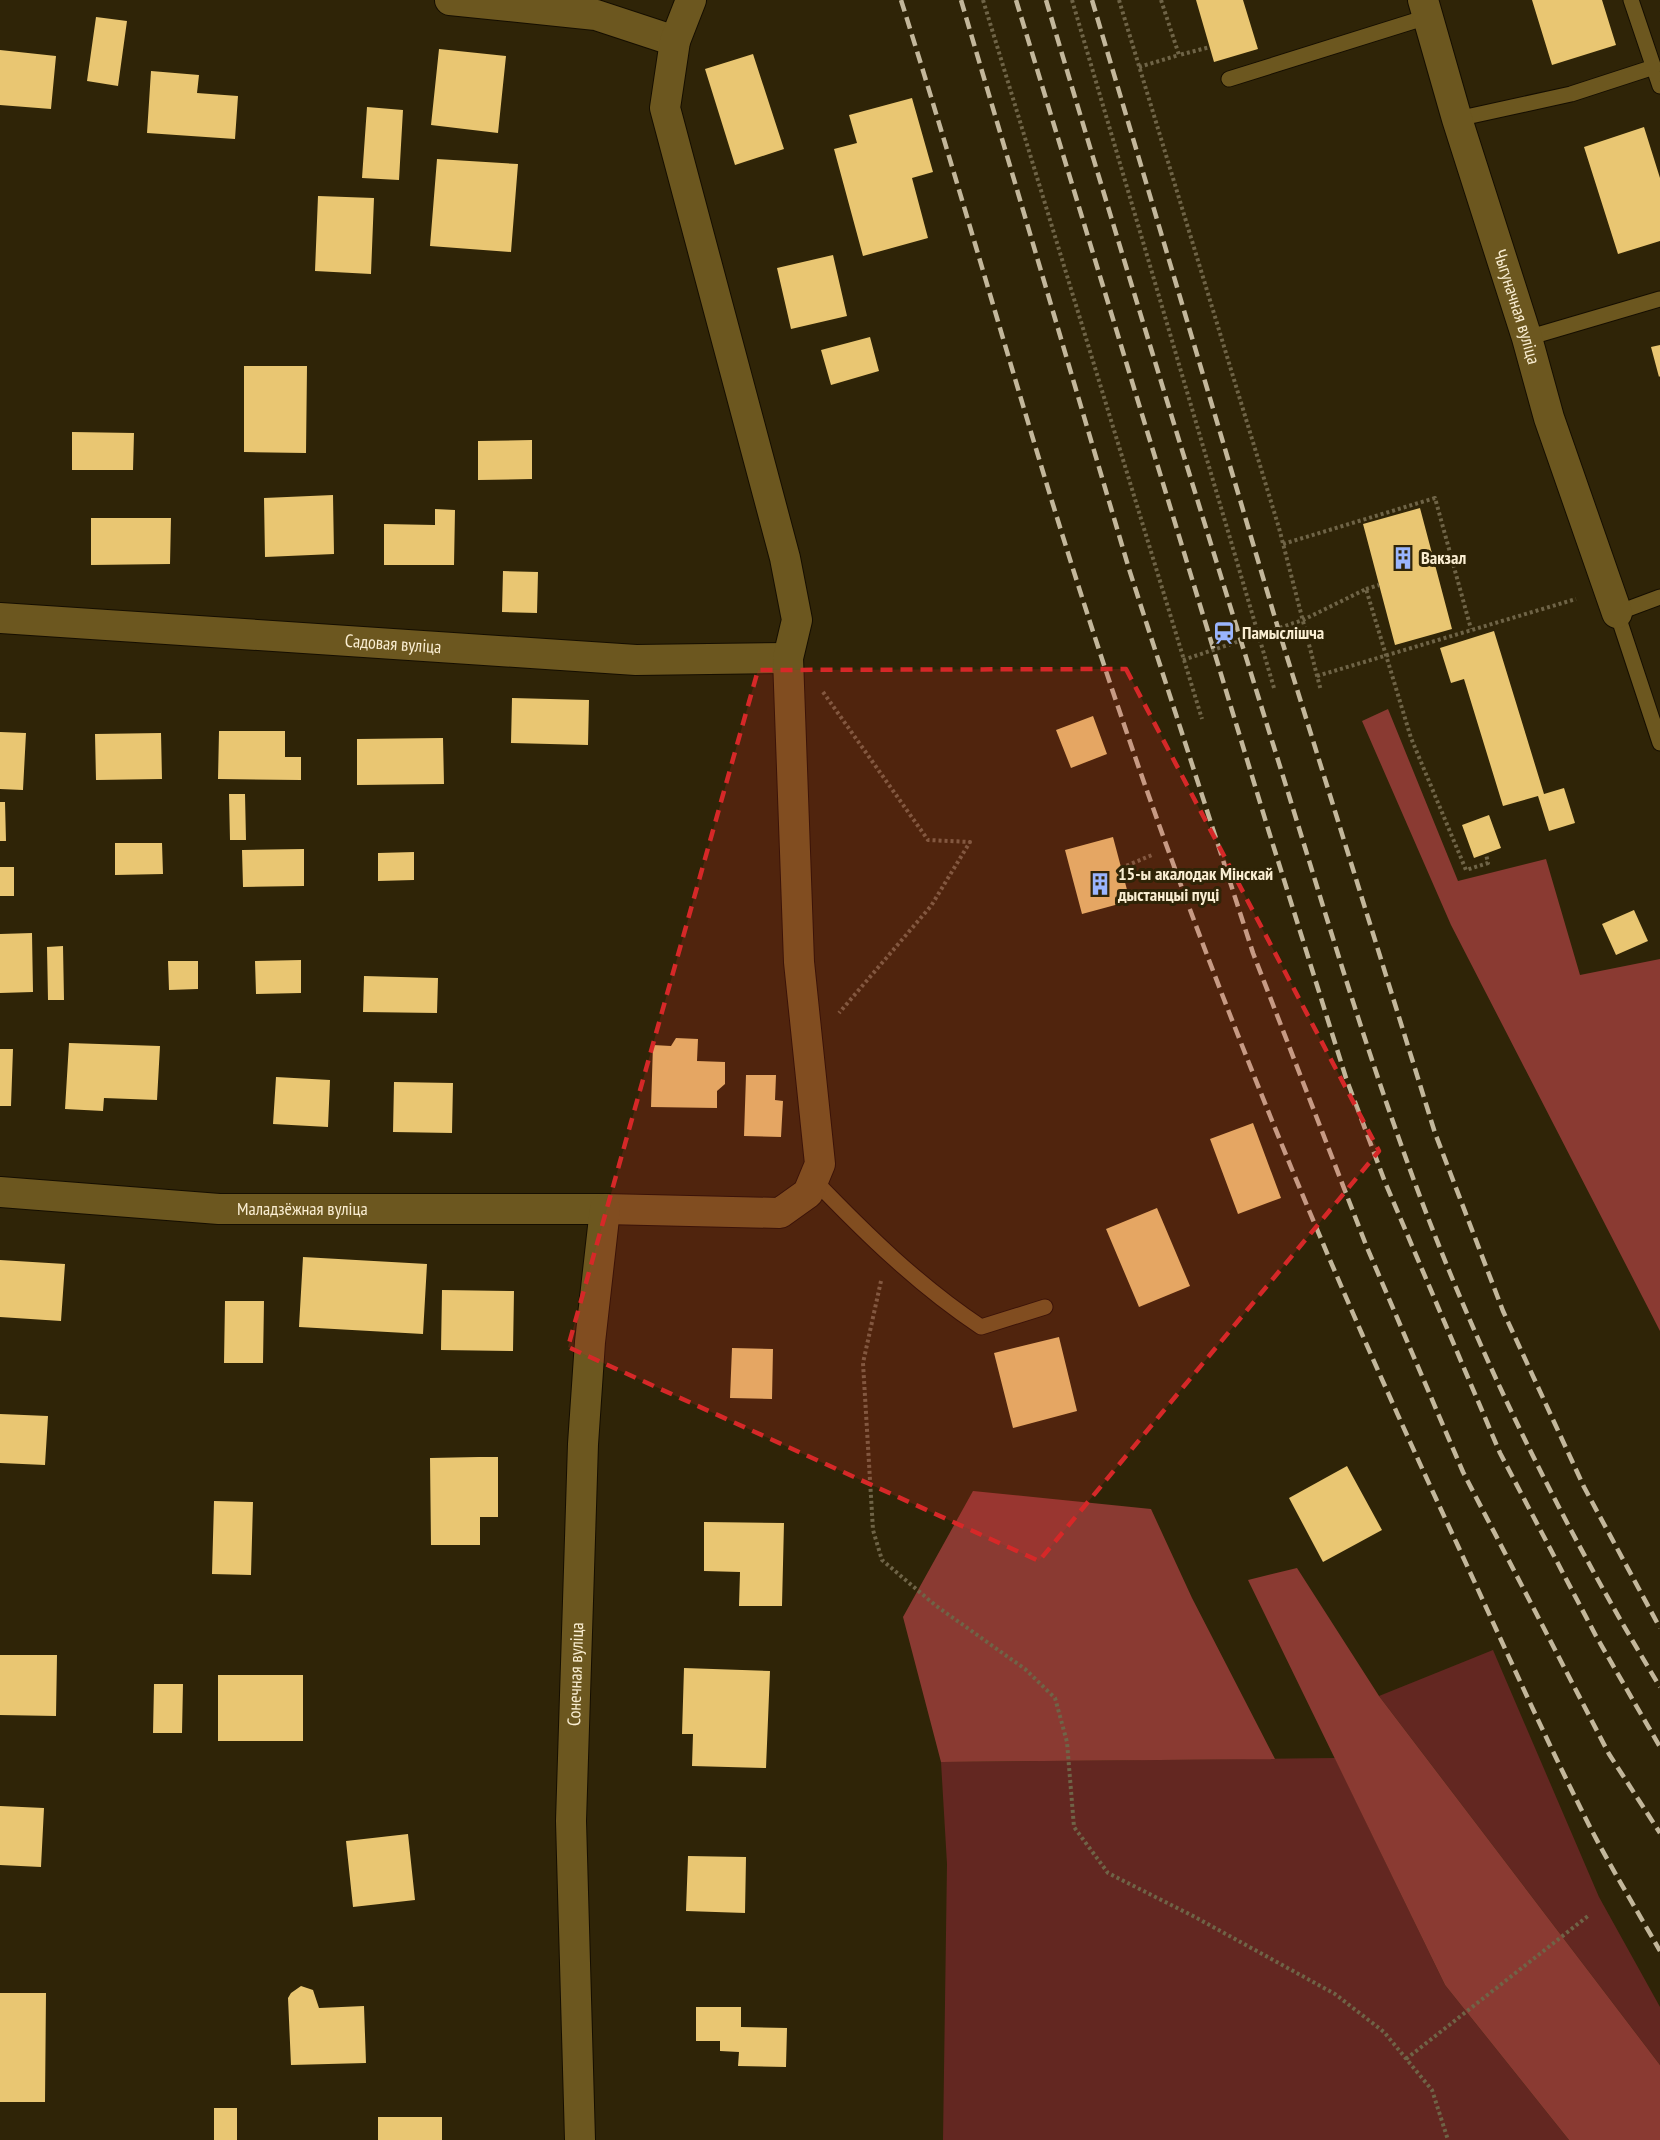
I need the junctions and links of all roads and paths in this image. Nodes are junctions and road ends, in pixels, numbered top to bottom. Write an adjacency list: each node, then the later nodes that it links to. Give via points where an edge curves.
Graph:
1 (450, 0): 9 (street, via 596,15)
2 (691, 0): 9 (street)
3 (983, 0): 30 (path)
4 (1072, 0): 27 (path)
5 (1119, 0): 13 (path)
6 (1161, 0): 11 (path)
7 (1631, 0): 12 (lane)
8 (1425, 9): 14 (lane); 16 (street, Чыгуначная вуліца)
9 (675, 41): 29 (street, via 665,108 785,558 797,620)
10 (1210, 47): 11 (path)
11 (1179, 55): 13 (path)
12 (1654, 67): 15 (lane); 16 (lane, via 1571,94)
13 (1139, 68): 19 (path)
14 (1229, 79)
15 (1660, 86)
16 (1457, 119): 18 (street, Чыгуначная вуліца)
17 (1660, 299): 18 (lane)
18 (1527, 338): 23 (street, Чыгуначная вуліца, via 1549,418)
19 (1283, 544): 25 (path); 26 (path, via 1435,498)
20 (1379, 585): 21 (path)
21 (1366, 589): 25 (path); 28 (path)
22 (1660, 597): 23 (lane)
23 (1613, 601): 26 (path); 35 (lane)
24 (0, 618): 29 (street, Садовая вуліца, via 636,660)
25 (1303, 620): 27 (path); 31 (path)
26 (1471, 629): 28 (path)
27 (1258, 634): 30 (path); 32 (path)
28 (1386, 654): 31 (path); 36 (path, via 1411,738 1466,870 1488,863)
29 (788, 658): 39 (street); 39 (path, via 831,700 928,840 970,842 931,906 852,1000)
30 (1183, 660): 34 (path)
31 (1317, 676): 33 (path)
32 (1274, 688)
33 (1321, 691)
34 (1202, 719)
35 (1660, 743)
36 (1485, 854)
37 (1152, 855): 38 (path)
38 (1121, 868)
39 (806, 1046): 40 (street, via 820,1164)
40 (814, 1180): 42 (street, Маладзёжная вуліца, via 808,1194 780,1213); 43 (lane)
41 (0, 1192): 42 (street, Маладзёжная вуліца, via 219,1209)
42 (605, 1209): 47 (street, Сонечная вуліца, via 583,1444 571,1821)
43 (887, 1254): 44 (lane, via 940,1300 981,1327); 46 (path, via 863,1363 873,1530 882,1560 935,1605 1025,1669 1055,1698 1068,1742 1074,1827 1108,1873 1335,1994 1384,2032)
44 (1045, 1307)
45 (1588, 1916): 46 (path)
46 (1406, 2059): 48 (path, via 1432,2090)
47 (580, 2140)
48 (1448, 2140)

